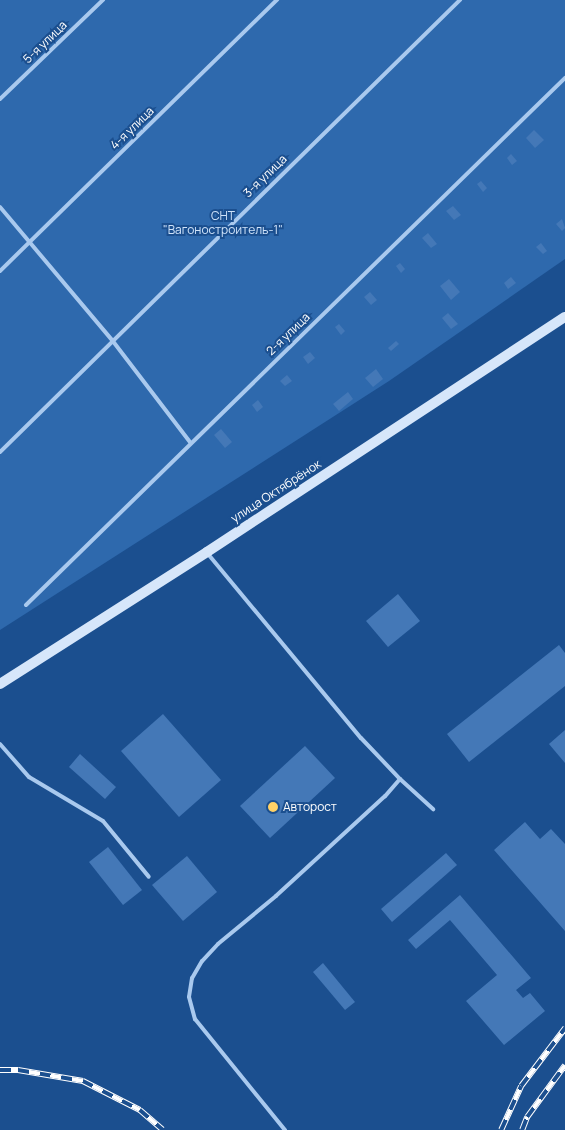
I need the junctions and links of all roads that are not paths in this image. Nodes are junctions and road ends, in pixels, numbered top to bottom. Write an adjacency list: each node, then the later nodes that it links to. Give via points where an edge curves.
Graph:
1 (103, 0): 5 (lane, 5-я улица)
2 (277, 0): 7 (lane, 4-я улица)
3 (460, 0): 10 (lane, 3-я улица)
4 (565, 78): 11 (lane, 2-я улица)
5 (0, 99)
6 (0, 207): 7 (lane)
7 (29, 242): 8 (lane, 4-я улица); 10 (lane)
8 (0, 271)
9 (565, 317): 13 (street, улица Октябрёнок)
10 (112, 340): 11 (lane); 12 (lane, 3-я улица)
11 (190, 442): 14 (lane, 2-я улица)
12 (0, 452)
13 (206, 552): 15 (street, улица Октябрёнок); 17 (lane, via 361,738)
14 (26, 605)
15 (0, 684)
16 (0, 744): 19 (lane, via 29,777 103,821)
17 (400, 779): 18 (lane); 20 (lane, via 386,796 276,896 218,944 192,978 189,997 195,1019)
18 (433, 809)
19 (149, 877)
20 (286, 1130)

